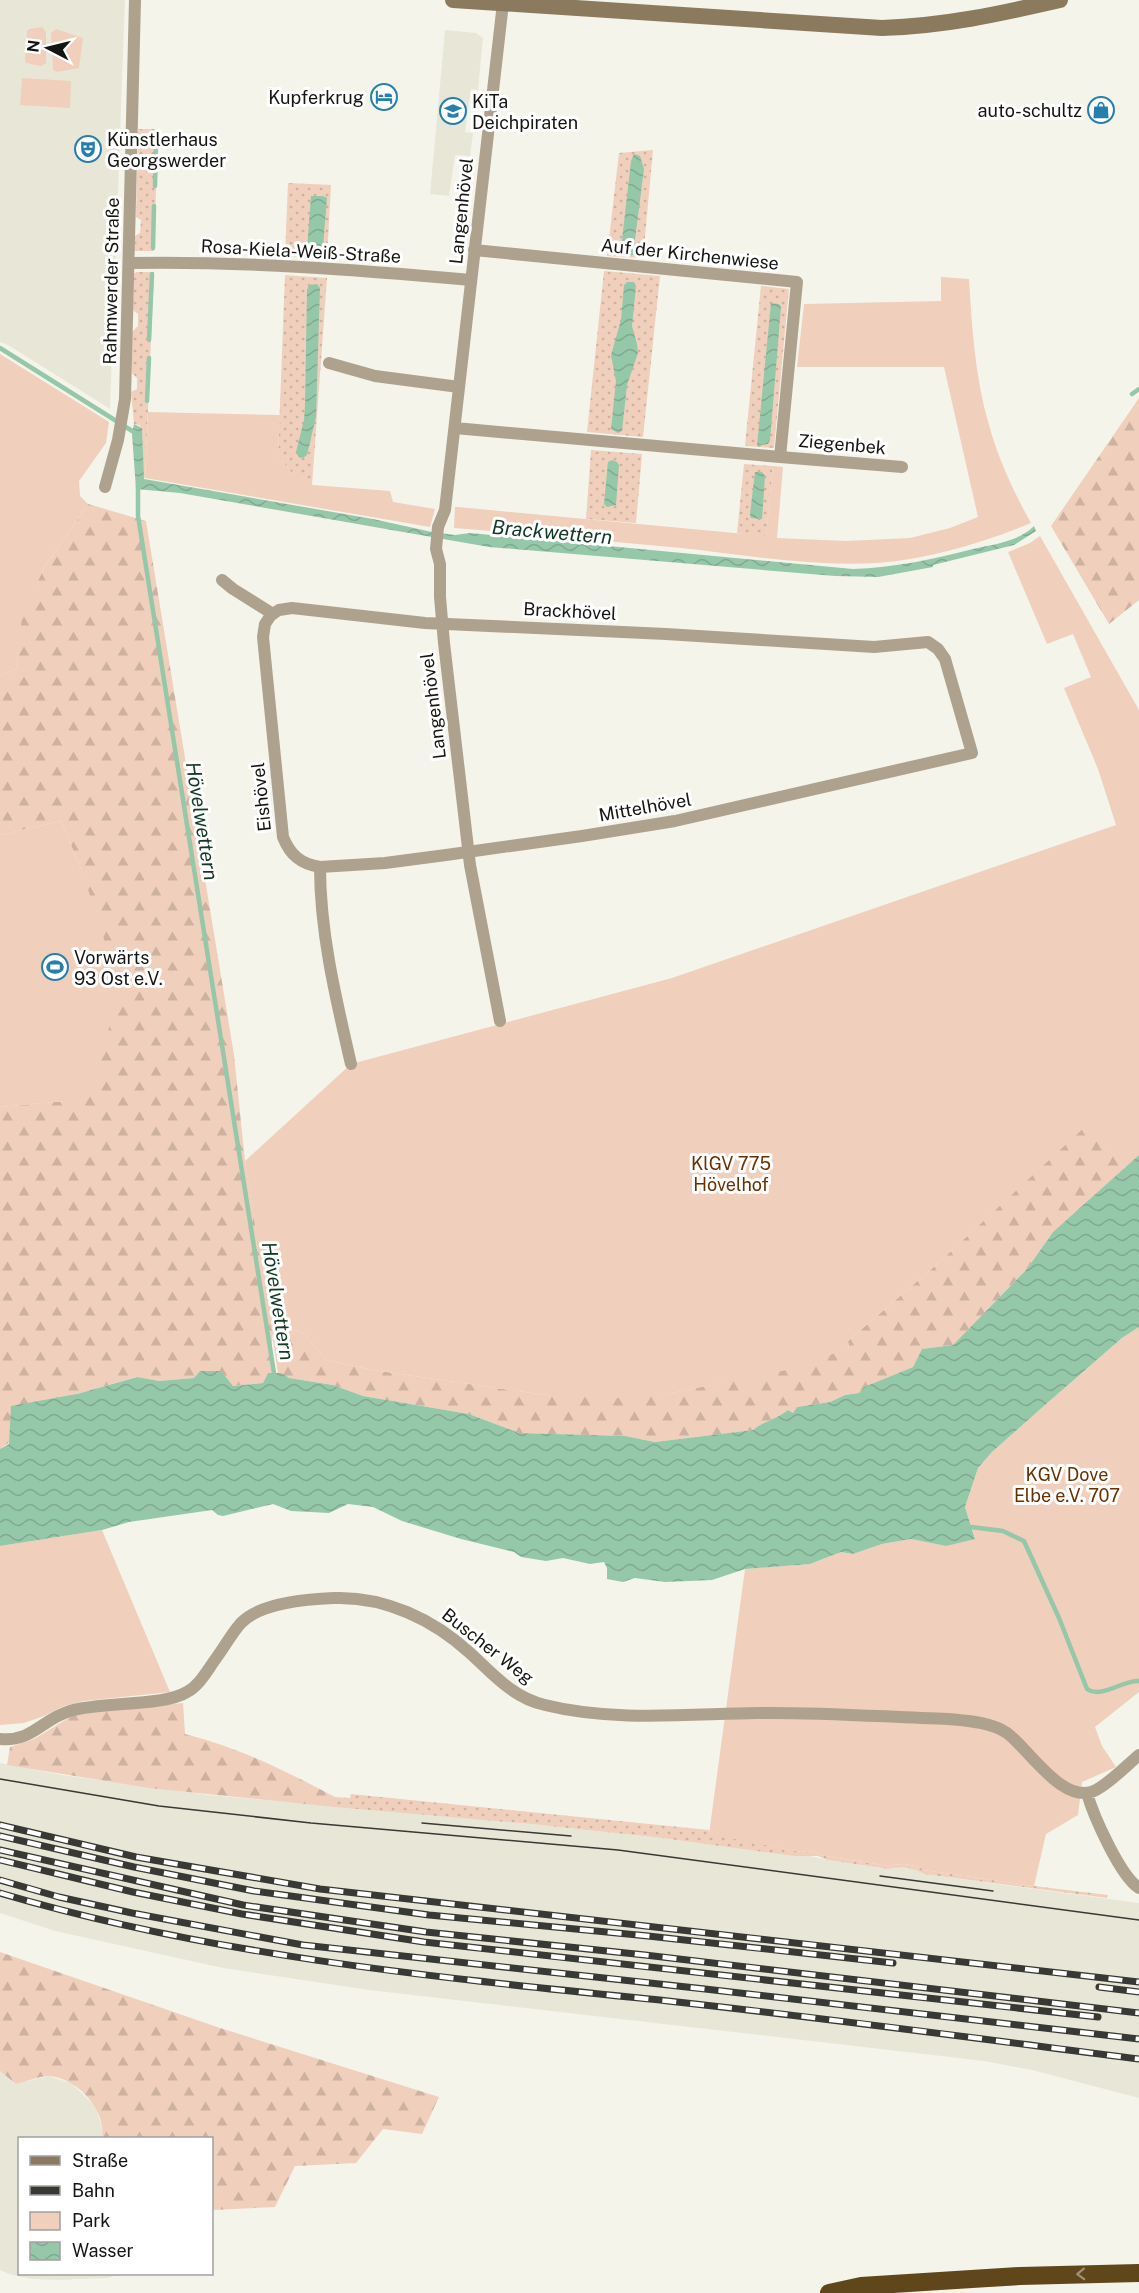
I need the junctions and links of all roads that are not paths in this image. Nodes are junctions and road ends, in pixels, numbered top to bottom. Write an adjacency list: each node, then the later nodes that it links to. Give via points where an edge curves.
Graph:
1 (135, 0): 6 (street, Rahmwerder Straße)
2 (453, 0): 4 (street)
3 (1060, 0): 4 (street, via 975,20 882,28)
4 (503, 3): 5 (street, Langenhövel)
5 (474, 250): 7 (street, Langenhövel); 11 (street, Auf der Kirchenwiese, via 797,282)
6 (130, 263): 7 (street, Rosa-Kiela-Weiß-Straße, via 294,267); 13 (street, Rahmwerder Straße, via 124,412)
7 (471, 280): 9 (street, Langenhövel)
8 (329, 363): 9 (street, via 375,376)
9 (459, 387): 10 (street, Langenhövel)
10 (454, 428): 11 (street); 16 (street, Langenhövel, via 445,510 436,543)
11 (780, 457): 12 (street, Ziegenbek)
12 (902, 467)
13 (105, 487)
14 (222, 580): 15 (street)
15 (273, 614): 16 (street, Brackhövel, via 304,609); 19 (street, Eishövel, via 265,624 262,638 283,837 296,858)
16 (442, 623): 17 (street, Brackhövel, via 874,647 928,642 945,659); 18 (street, Langenhövel)
17 (972, 753): 18 (street, Mittelhövel, via 675,821)
18 (468, 851): 19 (street, Mittelhövel, via 385,863); 20 (street, Langenhövel)
19 (320, 867): 21 (street, via 331,977)
20 (500, 1021)
21 (351, 1064)
22 (0, 1739): 24 (street, Buscher Weg, via 28,1736 69,1711 185,1693 200,1681 242,1623 255,1613 337,1598 396,1609 439,1627 515,1694 543,1705 619,1714 759,1713 979,1723 1007,1734 1064,1788)
23 (1139, 1755): 24 (street, via 1095,1791)
24 (1087, 1793): 25 (street, via 1119,1863)
25 (1139, 1888)
26 (1139, 2273): 27 (highway, one-way to 27, via 884,2284)
27 (829, 2293)

